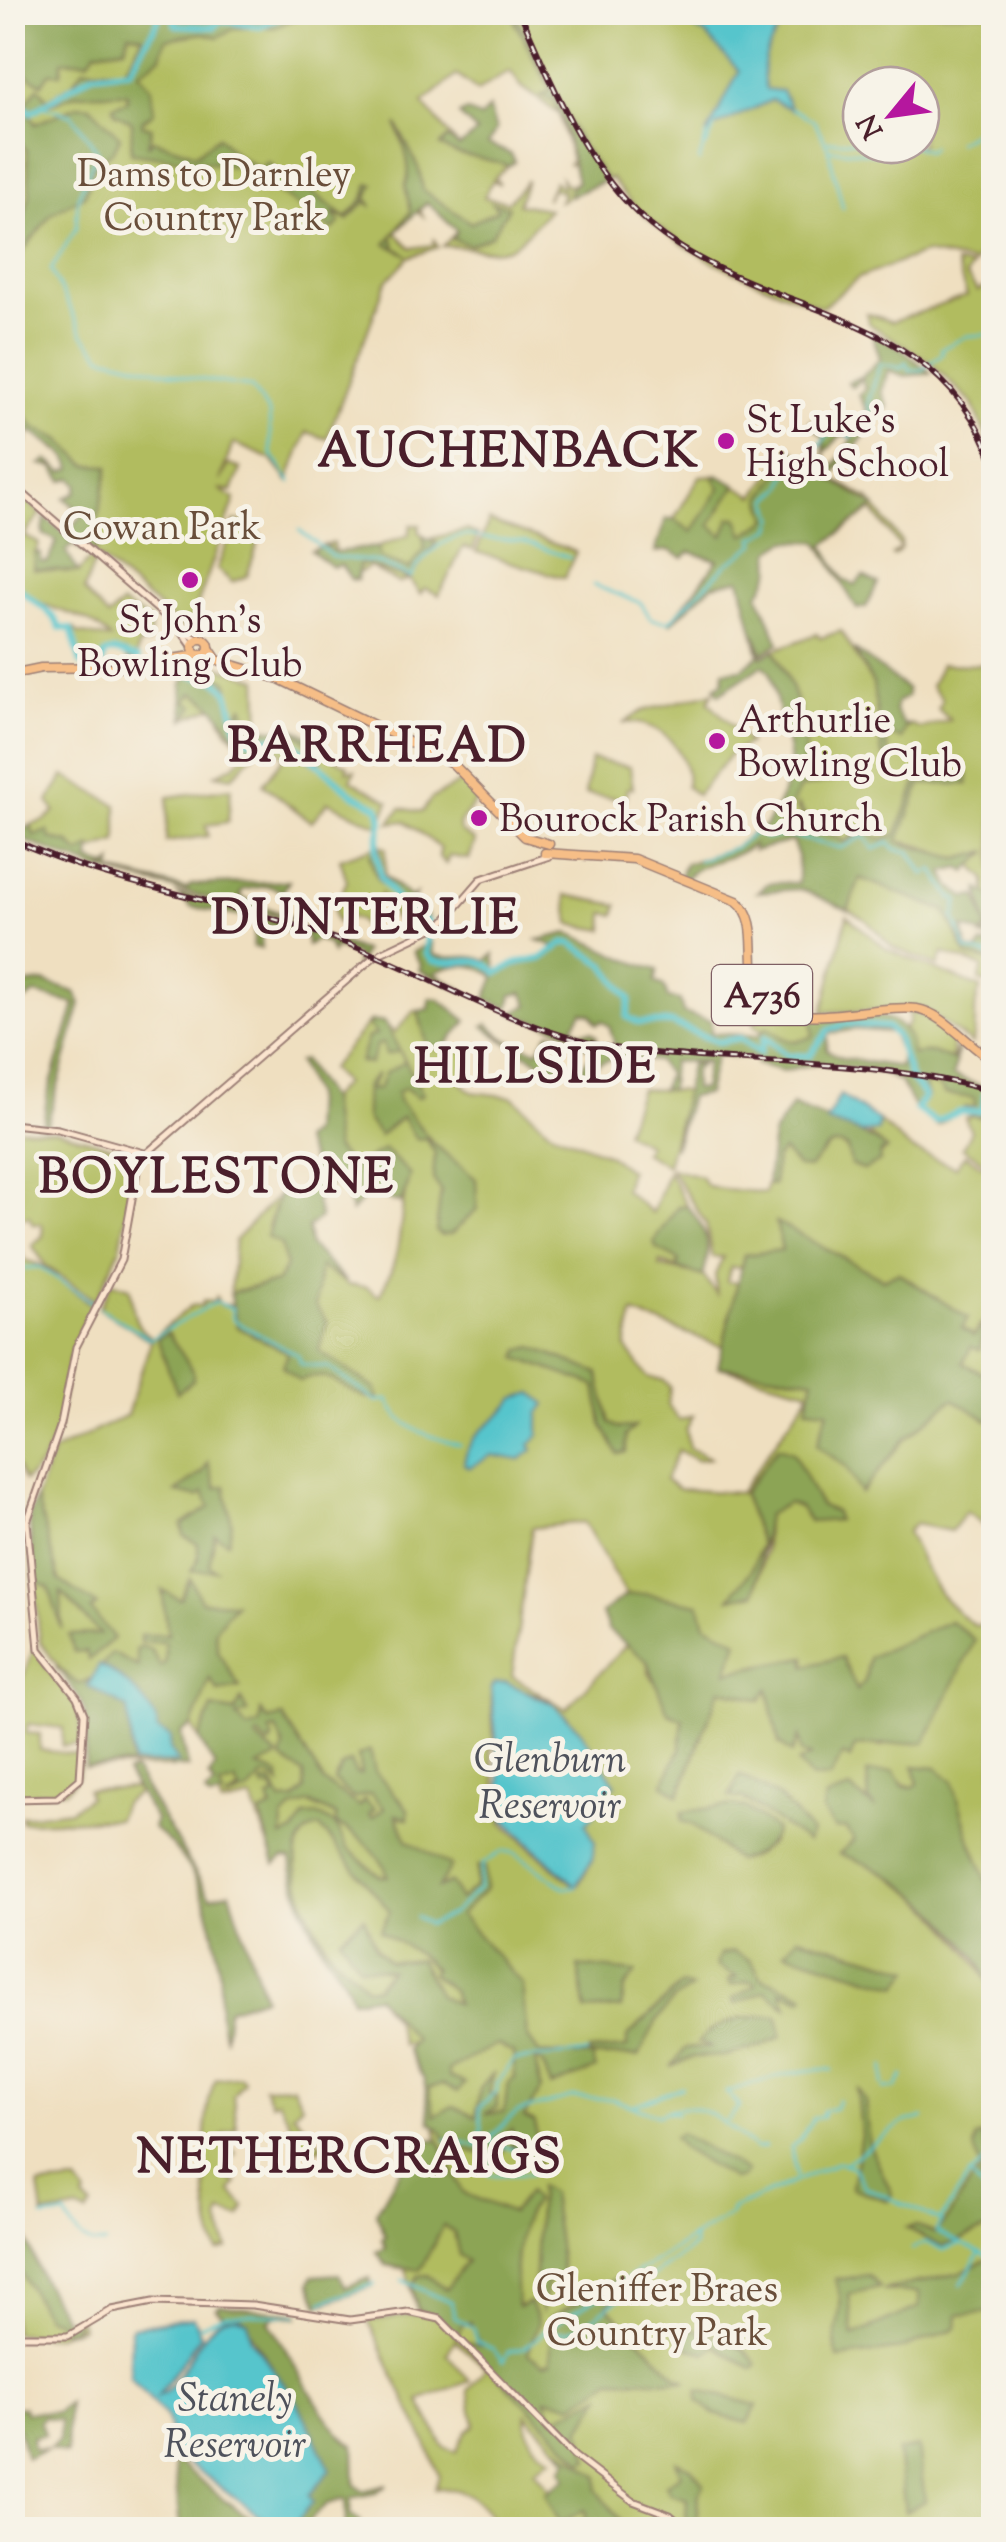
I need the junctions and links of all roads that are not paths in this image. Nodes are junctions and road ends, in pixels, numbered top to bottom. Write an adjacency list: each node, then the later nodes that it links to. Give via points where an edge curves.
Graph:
1 (12, 484): 2 (main road)
2 (199, 649): 3 (main road, via 144,662); 4 (main road, A736, via 279,679 452,763 520,834)
3 (12, 674)
4 (549, 851): 5 (main road, A736, via 634,859 737,902 750,913 758,986 773,1006 804,1016 923,1010); 7 (main road, via 539,863 481,880 446,921 380,954)
5 (994, 1061)
6 (12, 1124): 7 (main road)
7 (144, 1153): 8 (main road, via 121,1260 76,1347 62,1424 27,1522 39,1648 82,1704 80,1779 57,1798)
8 (12, 1799)
9 (12, 2336): 10 (main road, via 68,2336 112,2310 153,2302 254,2305 355,2320 430,2314 574,2456 633,2501)
10 (688, 2530)

